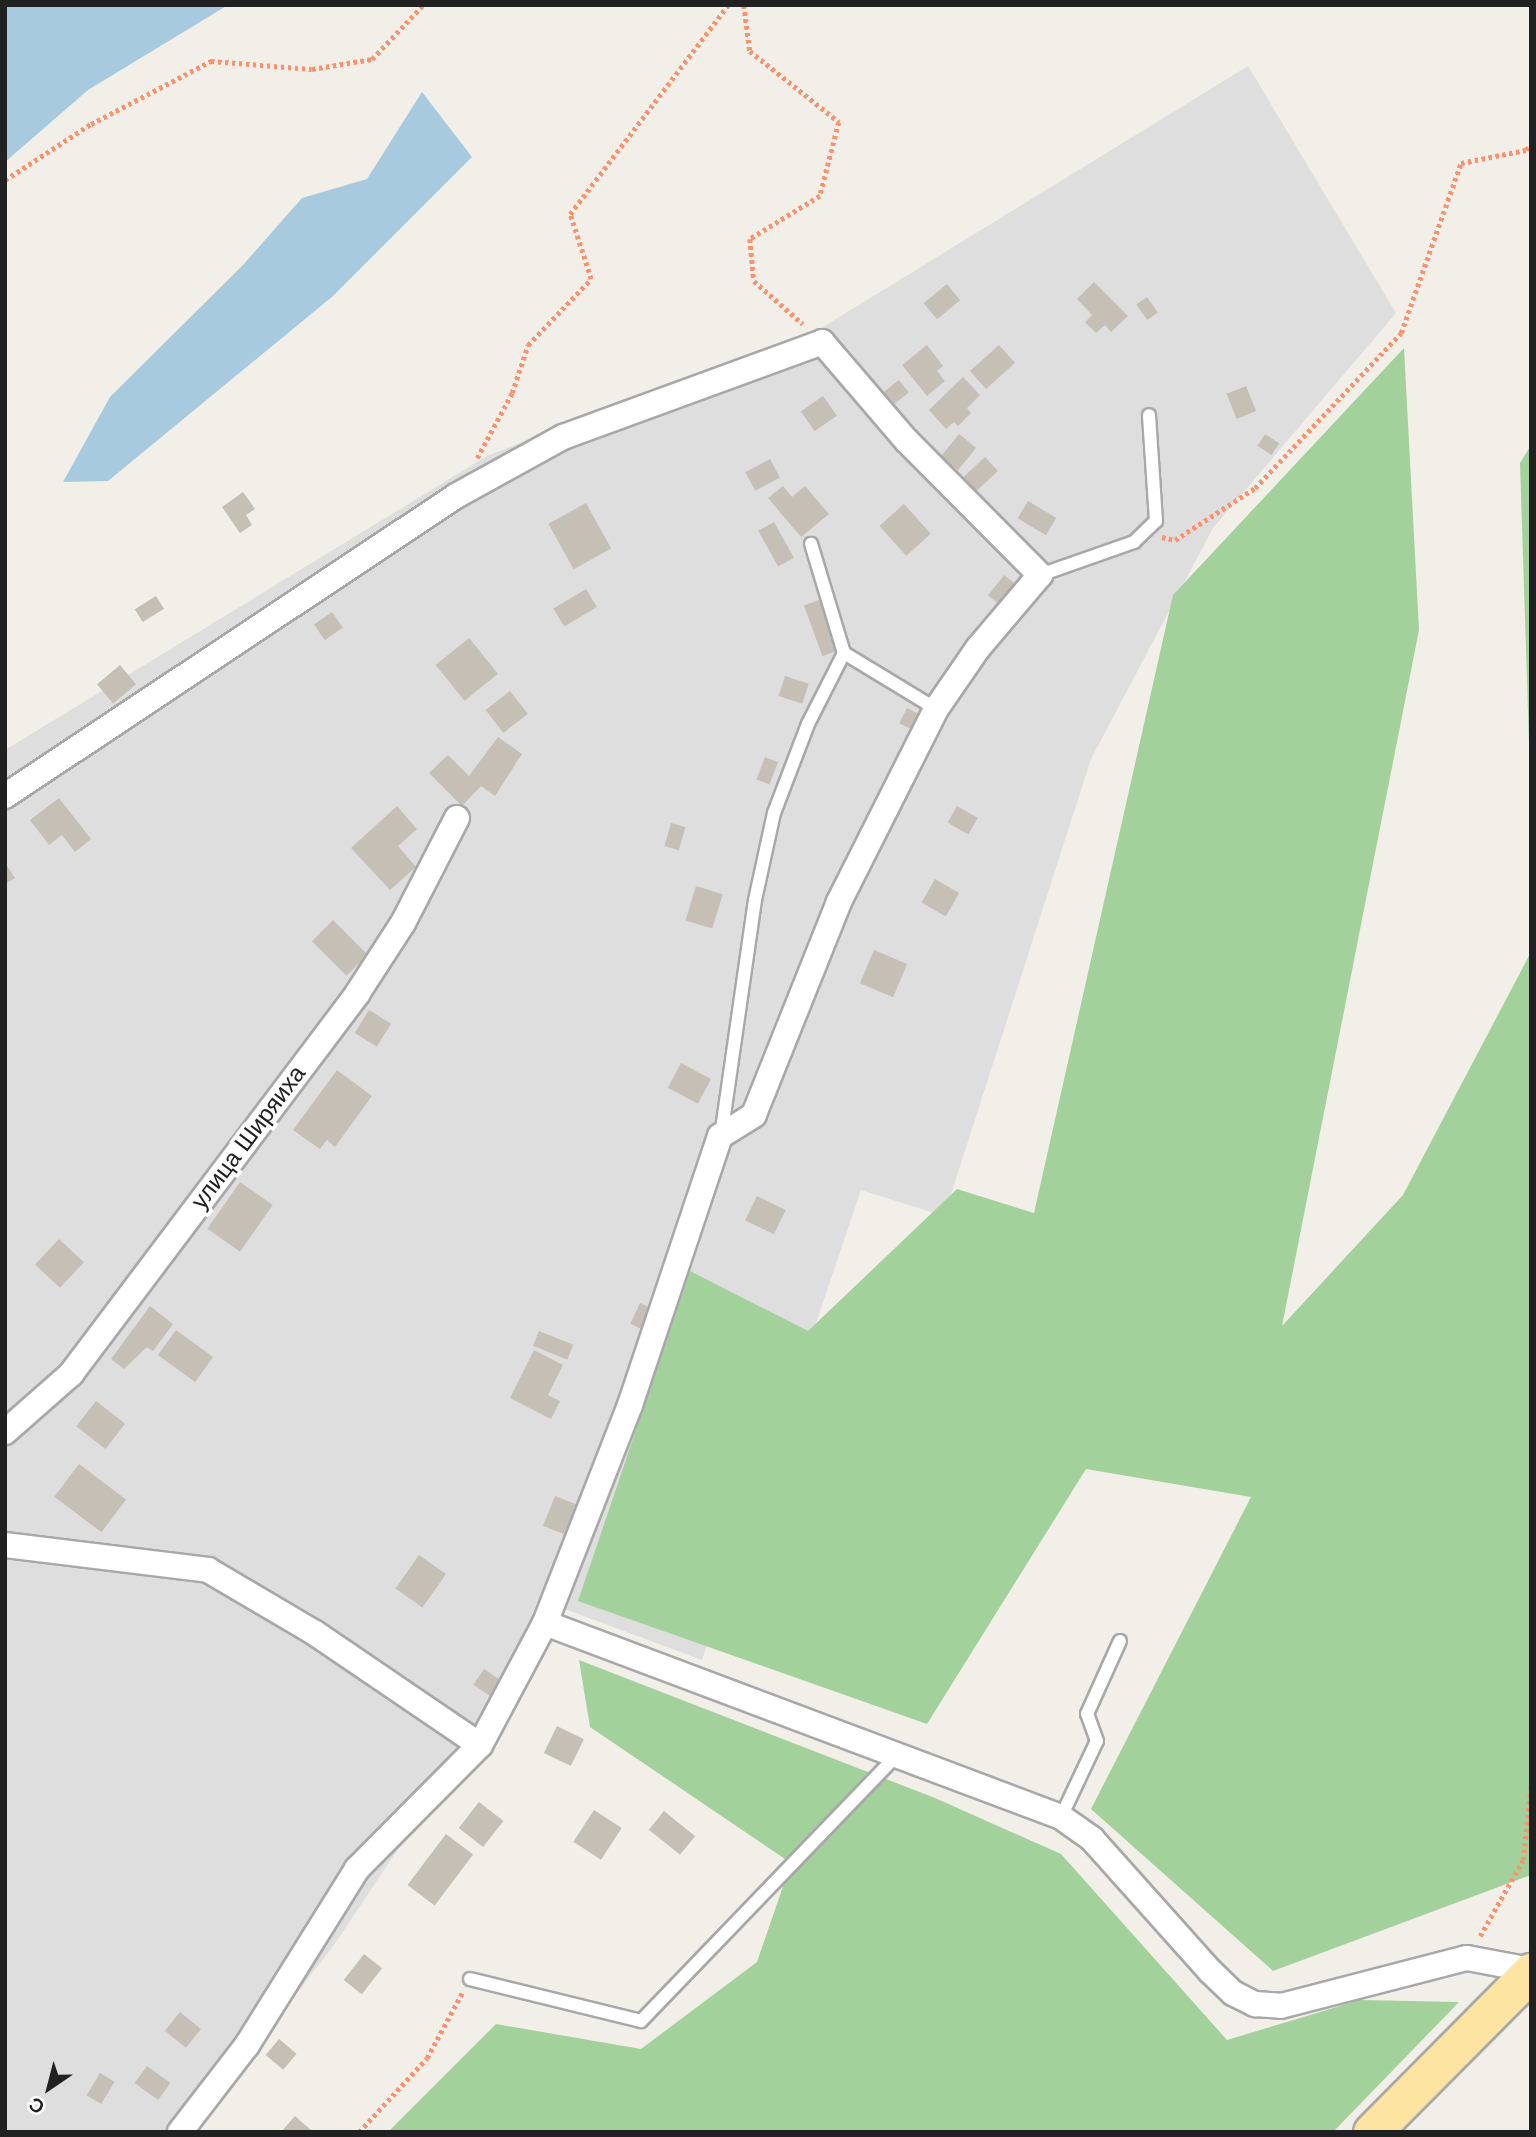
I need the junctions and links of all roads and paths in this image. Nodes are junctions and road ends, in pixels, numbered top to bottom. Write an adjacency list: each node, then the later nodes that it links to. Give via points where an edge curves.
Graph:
1 (423, 5): 5 (path, via 372,59 312,69 211,61 91,124)
2 (728, 5): 8 (path, via 570,214 591,279 528,345 512,393)
3 (744, 5): 6 (path, via 750,51 839,122 820,196 750,239 754,281)
4 (1531, 143): 9 (path, via 1526,150 1461,163 1401,333 1255,488 1175,540)
5 (5, 180)
6 (822, 342): 8 (street, via 563,437); 11 (street, via 907,441)
7 (1149, 415): 9 (lane, via 1157,507 1156,521)
8 (456, 496): 14 (street)
9 (1147, 533): 11 (lane, via 1134,542)
10 (811, 544): 12 (lane)
11 (1040, 575): 13 (street, via 978,648)
12 (844, 653): 13 (lane); 16 (lane, via 808,724 774,813 755,900)
13 (936, 709): 16 (street, via 839,902 754,1115)
14 (5, 796)
15 (457, 818): 17 (street, улица Ширяиха, via 403,923 358,994 71,1374)
16 (720, 1136): 19 (street, via 630,1405)
17 (5, 1432)
18 (5, 1545): 21 (street, via 208,1570 315,1633)
19 (545, 1623): 21 (street); 22 (street)
20 (1120, 1641): 24 (lane, via 1087,1714 1097,1741)
21 (480, 1745): 28 (street, via 357,1870 247,2045)
22 (897, 1755): 24 (street); 27 (lane, via 641,2021)
23 (1531, 1785): 25 (path, via 1523,1860)
24 (1061, 1816): 25 (street, via 1092,1839 1210,1971 1233,1993 1255,2004 1281,2006)
25 (1468, 1958): 26 (street)
26 (1531, 1971): 30 (main road)
27 (470, 1979): 29 (path, via 427,2059)
28 (180, 2132)
29 (359, 2132)
30 (1373, 2132)

